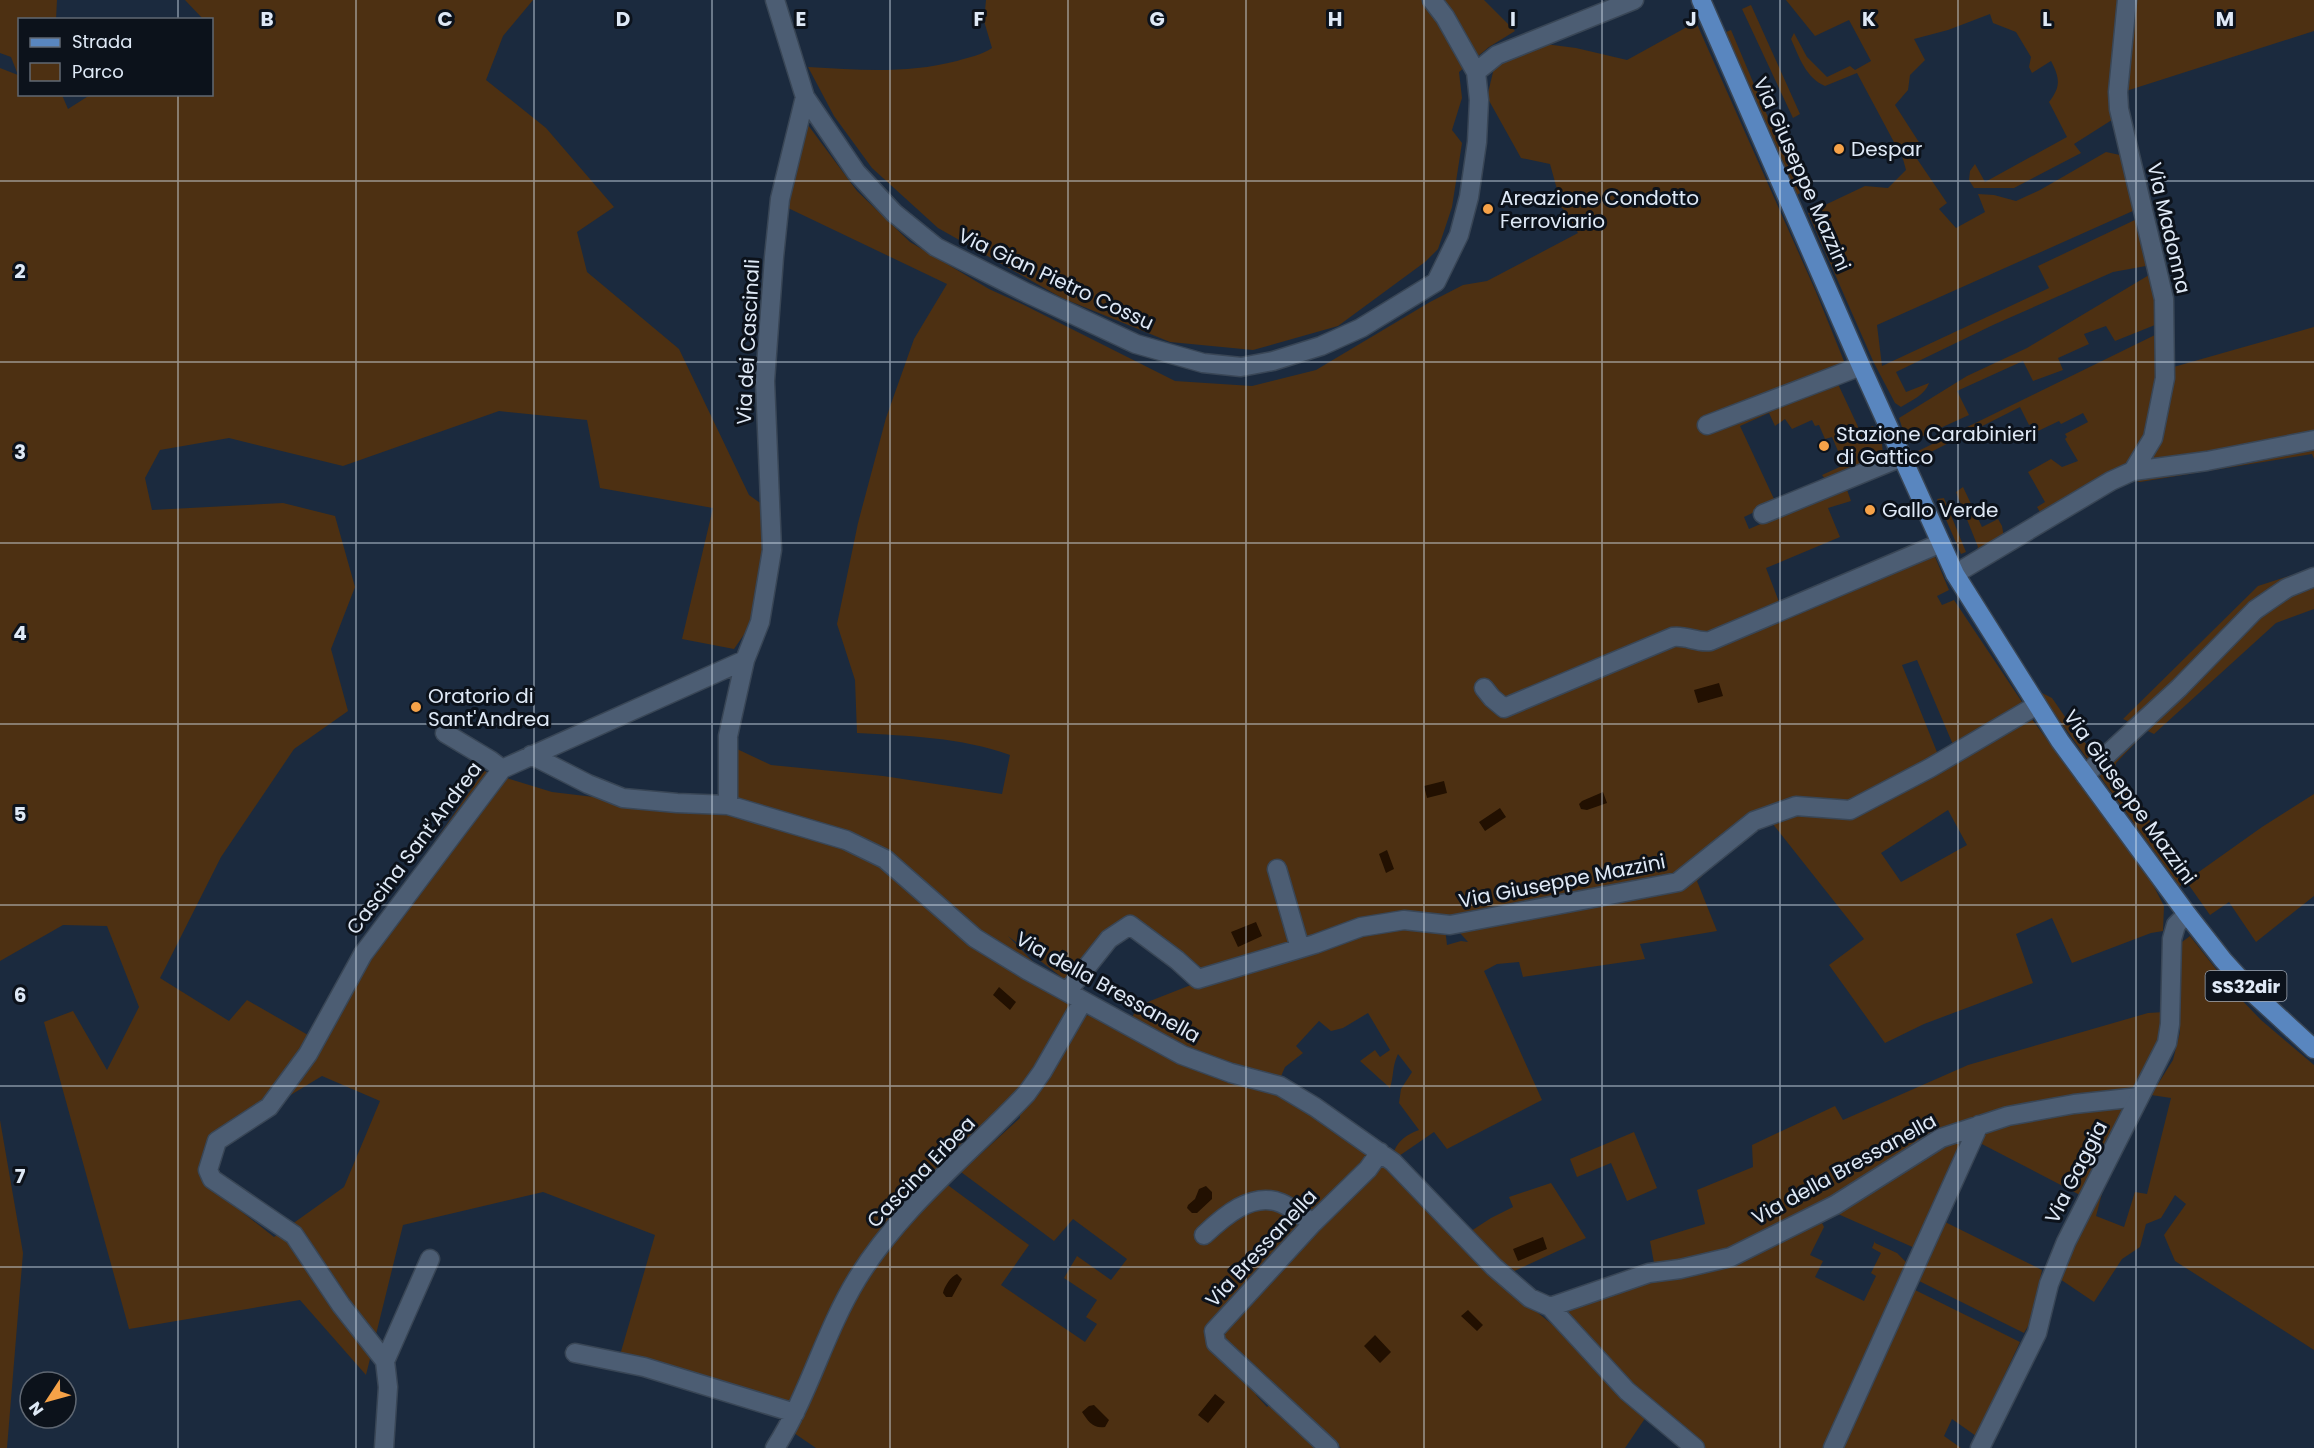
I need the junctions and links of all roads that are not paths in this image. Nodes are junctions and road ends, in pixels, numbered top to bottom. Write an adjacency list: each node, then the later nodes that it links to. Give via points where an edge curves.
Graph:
1 (775, 0): 7 (street, Via Gian Pietro Cossu)
2 (1432, 0): 6 (street)
3 (1634, 0): 6 (street, via 1497,55)
4 (1701, 0): 8 (main road, Via Giuseppe Mazzini / SS32dir)
5 (2127, 0): 12 (street, Via Madonna, via 2119,108 2164,299 2165,378 2153,438)
6 (1476, 72): 7 (street, Via Gian Pietro Cossu, via 1477,142 1469,197 1459,235 1436,282 1361,328 1321,346 1241,367 1203,363 1136,344 936,247 894,213 856,172)
7 (805, 98): 17 (street, Via dei Cascinali, via 780,200 774,257 765,381 772,550 760,622)
8 (1861, 366): 9 (street); 11 (main road, Via Giuseppe Mazzini / SS32dir)
9 (1707, 425)
10 (2314, 440): 12 (street)
11 (1902, 457): 13 (street); 14 (main road, Via Giuseppe Mazzini / SS32dir)
12 (2133, 471): 15 (street)
13 (1763, 514)
14 (1941, 543): 15 (main road, Via Giuseppe Mazzini / SS32dir); 18 (street, via 1710,641 1673,638 1503,708)
15 (1955, 574): 19 (main road, Via Giuseppe Mazzini / SS32dir)
16 (2314, 577): 23 (street, via 2287,588 2255,610 2179,688)
17 (745, 660): 21 (street, Cascina Sant'Andrea); 24 (street, via 728,736)
18 (1482, 681)
19 (2037, 705): 23 (main road, Via Giuseppe Mazzini / SS32dir); 27 (street, Via Giuseppe Mazzini, via 1850,810 1796,806 1754,821 1678,882 1450,925 1404,920 1361,927)
20 (445, 733): 22 (street, Cascina Sant'Andrea)
21 (531, 754): 22 (street, Cascina Sant'Andrea); 24 (street, Via della Bressanella, via 623,798)
22 (502, 769): 39 (street, Cascina Sant'Andrea, via 363,954 301,1063 269,1107 217,1141 208,1170 219,1185 294,1235)
23 (2085, 775): 26 (main road, Via Giuseppe Mazzini / SS32dir)
24 (728, 805): 29 (street, Via della Bressanella, via 846,840 885,859 975,938)
25 (1277, 869): 27 (street)
26 (2187, 914): 30 (main road, SS32dir, via 2254,994); 31 (street, Via Gaggia, via 2176,925 2172,939 2167,1043)
27 (1300, 948): 28 (street, Via Giuseppe Mazzini)
28 (1198, 979): 29 (street, Cascina Erbea, via 1130,925 1109,939)
29 (1075, 997): 33 (street, Via della Bressanella, via 1182,1055 1280,1086); 40 (street, Cascina Erbea, via 1027,1094 906,1214 872,1258 831,1326)
30 (2314, 1049)
31 (2139, 1097): 32 (street, Via della Bressanella, via 2063,1106); 46 (street, Via Gaggia, via 2066,1242 2049,1284 2034,1341)
32 (1979, 1125): 37 (street, Via della Bressanella, via 1941,1138 1835,1205 1731,1257 1649,1273); 45 (street)
33 (1380, 1152): 34 (street, Via Bressanella); 37 (street, Via della Bressanella, via 1494,1267 1530,1298)
34 (1313, 1223): 35 (street, via 1280,1202 1259,1201 1230,1211); 43 (street, Via Bressanella, via 1214,1336)
35 (1204, 1235)
36 (430, 1259): 39 (street)
37 (1550, 1307): 44 (street, via 1627,1391)
38 (575, 1353): 40 (street, via 644,1367)
39 (385, 1361): 41 (street, via 388,1387)
40 (795, 1413): 42 (street, Cascina Erbea)
41 (384, 1448)
42 (775, 1448)
43 (1329, 1448)
44 (1695, 1448)
45 (1833, 1448)
46 (1980, 1448)

